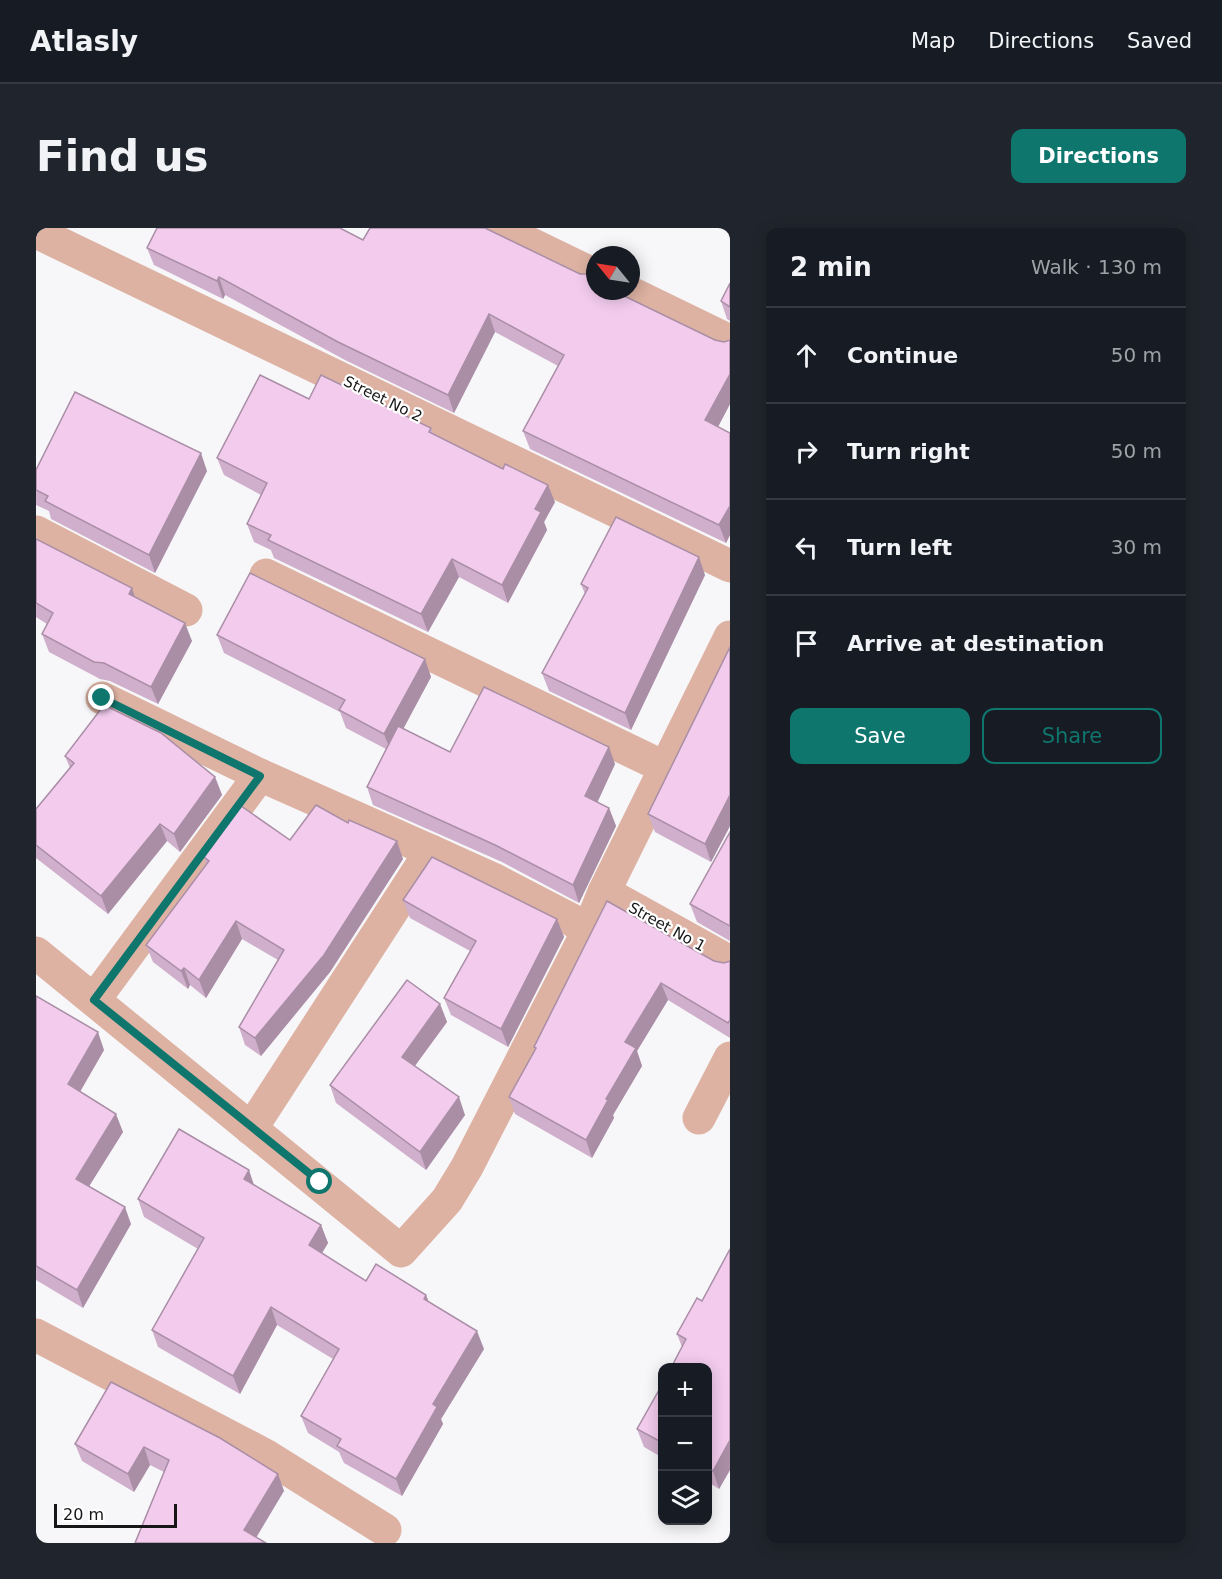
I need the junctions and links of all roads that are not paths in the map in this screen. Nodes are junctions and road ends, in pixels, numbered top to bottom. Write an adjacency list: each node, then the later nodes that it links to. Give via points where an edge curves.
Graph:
1 (498, 228): 3 (street)
2 (36, 232): 7 (street, Street No 2)
3 (586, 271)
4 (640, 297): 5 (street)
5 (730, 341)
6 (36, 532): 9 (street)
7 (730, 566)
8 (266, 576): 12 (street)
9 (186, 610)
10 (730, 637): 12 (street)
11 (102, 698): 13 (street)
12 (666, 768): 15 (street)
13 (260, 776): 14 (street); 19 (street)
14 (431, 851): 16 (street); 22 (street)
15 (604, 892): 16 (street); 18 (street, Street No 1)
16 (589, 929): 22 (street, via 467,1167 447,1200 401,1251)
17 (36, 953): 19 (street)
18 (730, 962)
19 (94, 1000): 22 (street)
20 (730, 1058): 21 (street)
21 (699, 1118)
22 (251, 1129)
23 (36, 1335): 24 (street, via 265,1455)
24 (386, 1530)

